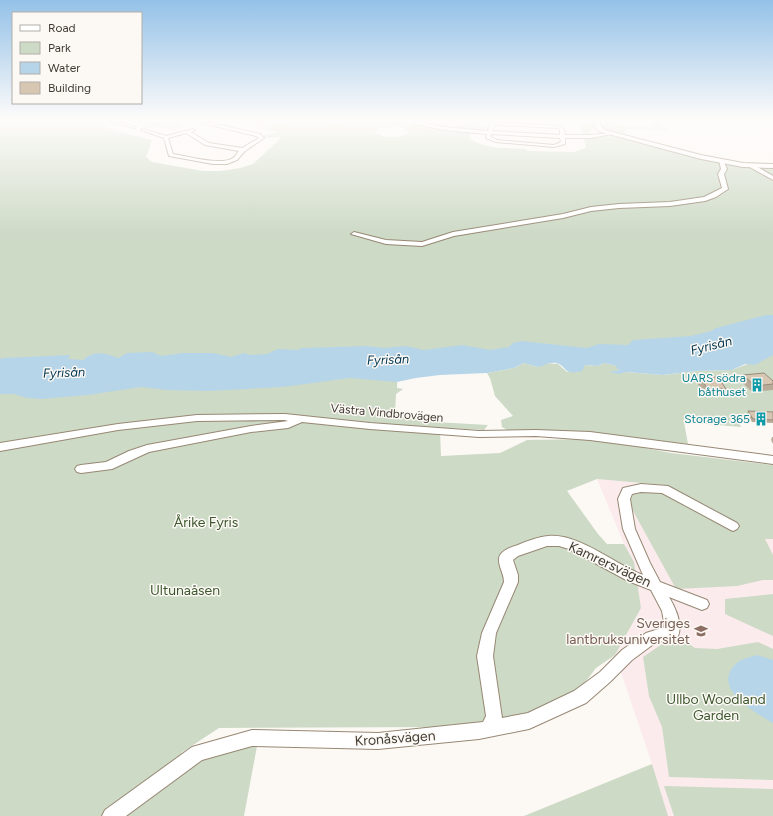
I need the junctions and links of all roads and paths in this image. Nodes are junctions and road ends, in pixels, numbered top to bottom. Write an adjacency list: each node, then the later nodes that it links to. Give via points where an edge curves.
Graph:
1 (195, 159): 2 (street, via 222,163)
2 (235, 159)
3 (713, 159): 4 (street)
4 (721, 161): 5 (street); 8 (street, via 725,189 705,199 675,204 591,209 453,234 422,244 386,242)
5 (750, 165): 6 (street); 7 (street)
6 (773, 166)
7 (773, 178)
8 (354, 234)
9 (301, 419): 10 (street, Västra Vindbrovägen, via 197,418 118,427); 11 (street, Västra Vindbrovägen, via 479,434 536,433 590,436); 12 (street, via 288,425 251,429 147,449 108,466)
10 (0, 447)
11 (773, 460)
12 (81, 469)
13 (734, 526): 14 (street, via 664,489 641,488 627,491 624,499 629,529)
14 (654, 585): 15 (street, Kamrersvägen); 16 (street, Kronåsvägen, via 669,610 673,631 650,638 580,697 528,721); 16 (street, Kamrersvägen, via 573,545 559,542 547,541 513,552 506,558 511,582 489,634 485,656 494,717)
15 (702, 604)
16 (488, 729): 17 (street, Kronåsvägen, via 378,741 252,738 198,753)
17 (111, 816)

